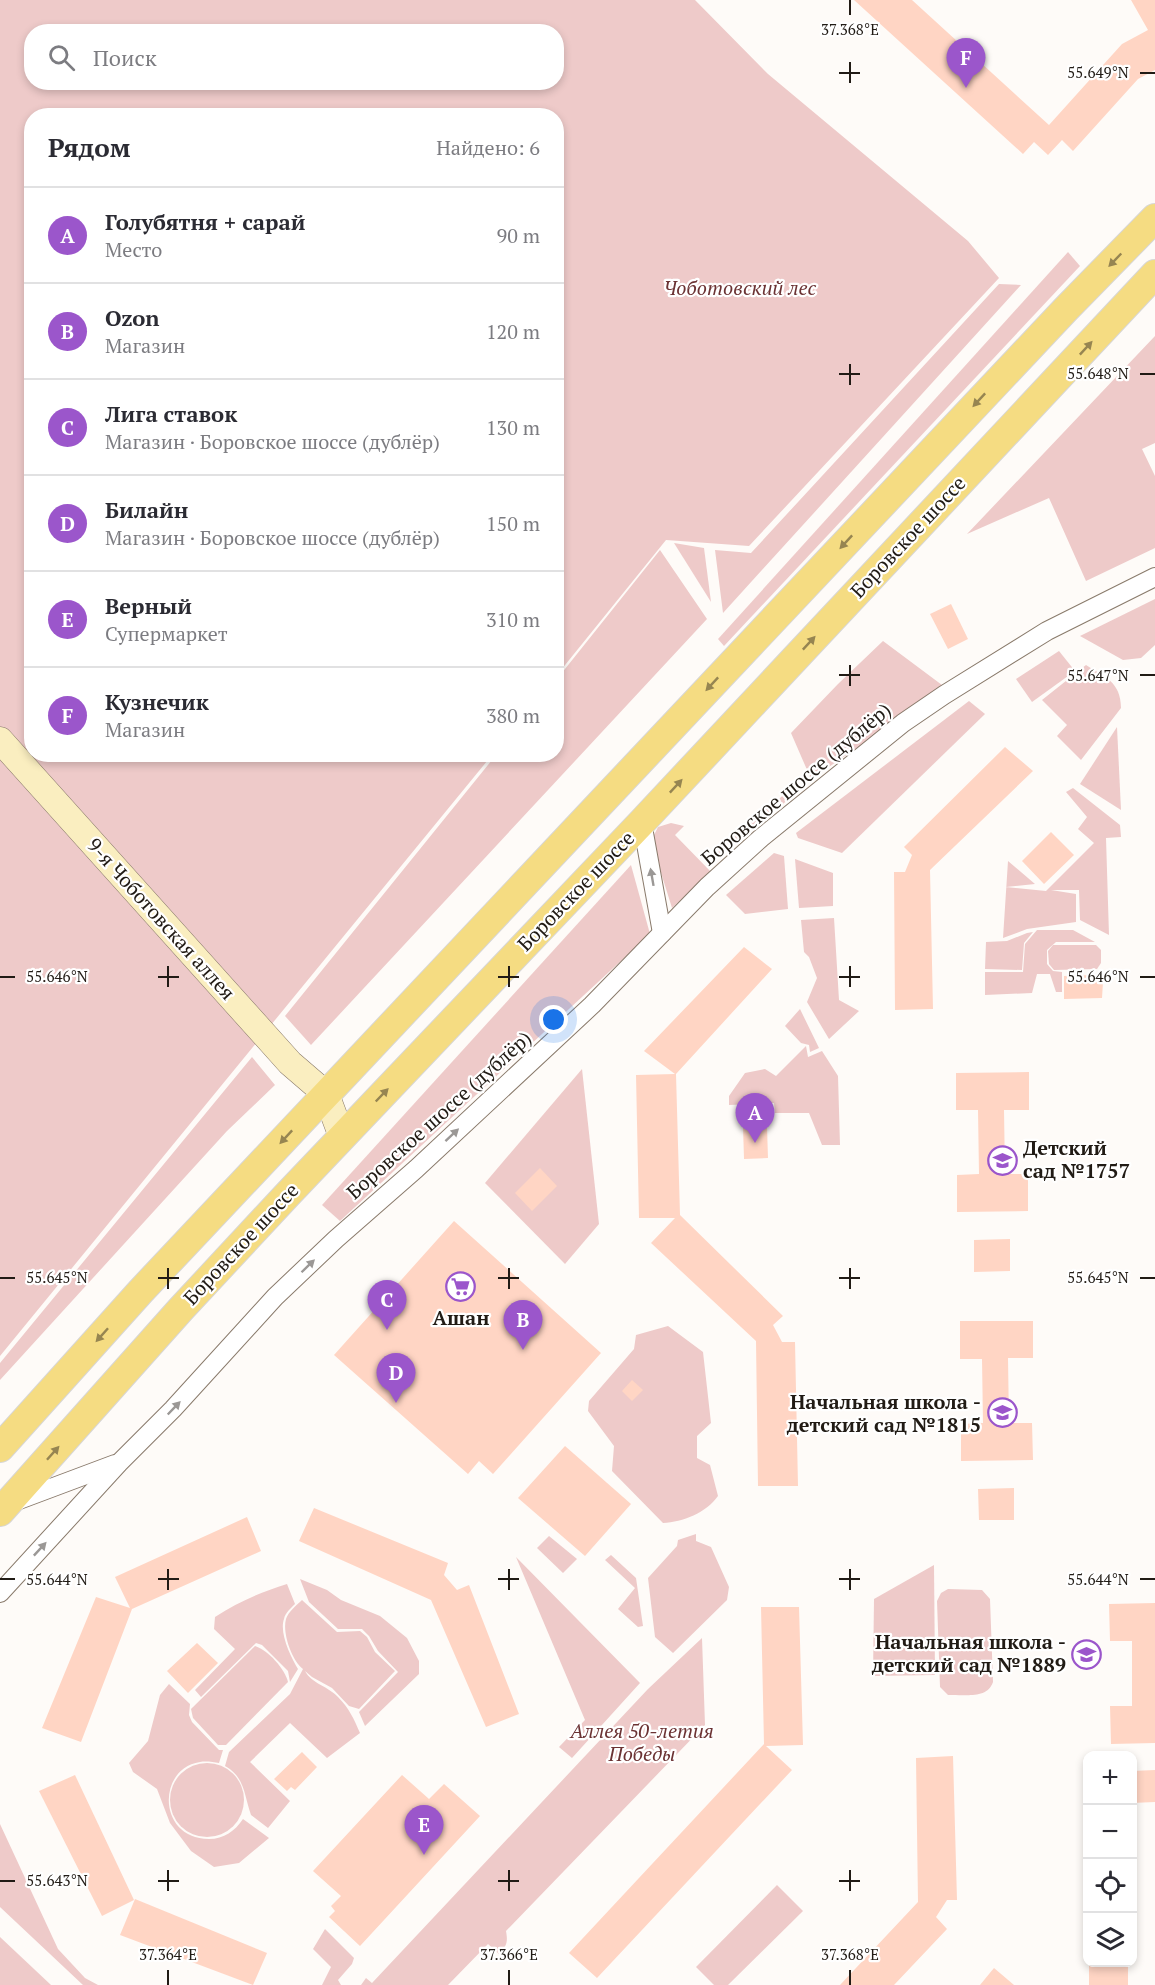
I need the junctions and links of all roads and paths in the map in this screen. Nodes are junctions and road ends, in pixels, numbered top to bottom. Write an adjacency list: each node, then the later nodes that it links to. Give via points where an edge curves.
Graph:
1 (1155, 218): 7 (main road, Боровское шоссе, one-way to 7)
2 (1155, 274): 5 (main road, Боровское шоссе, one-way to 2)
3 (1155, 577): 6 (street, Боровское шоссе (дублёр), via 1047,631 903,723 761,838)
4 (0, 740): 7 (street, 9-я Чоботовская аллея, via 290,1063)
5 (642, 822): 6 (street, one-way to 5); 8 (main road, Боровское шоссе, one-way to 5)
6 (662, 933): 10 (street, Боровское шоссе (дублёр), one-way to 6, via 291,1282 583,1013)
7 (326, 1094): 8 (street); 9 (main road, Боровское шоссе, one-way to 9)
8 (342, 1137): 11 (main road, Боровское шоссе, one-way to 8)
9 (0, 1448)
10 (119, 1463): 11 (street); 12 (street, Боровское шоссе (дублёр), one-way to 10)
11 (3, 1508)
12 (0, 1593)

